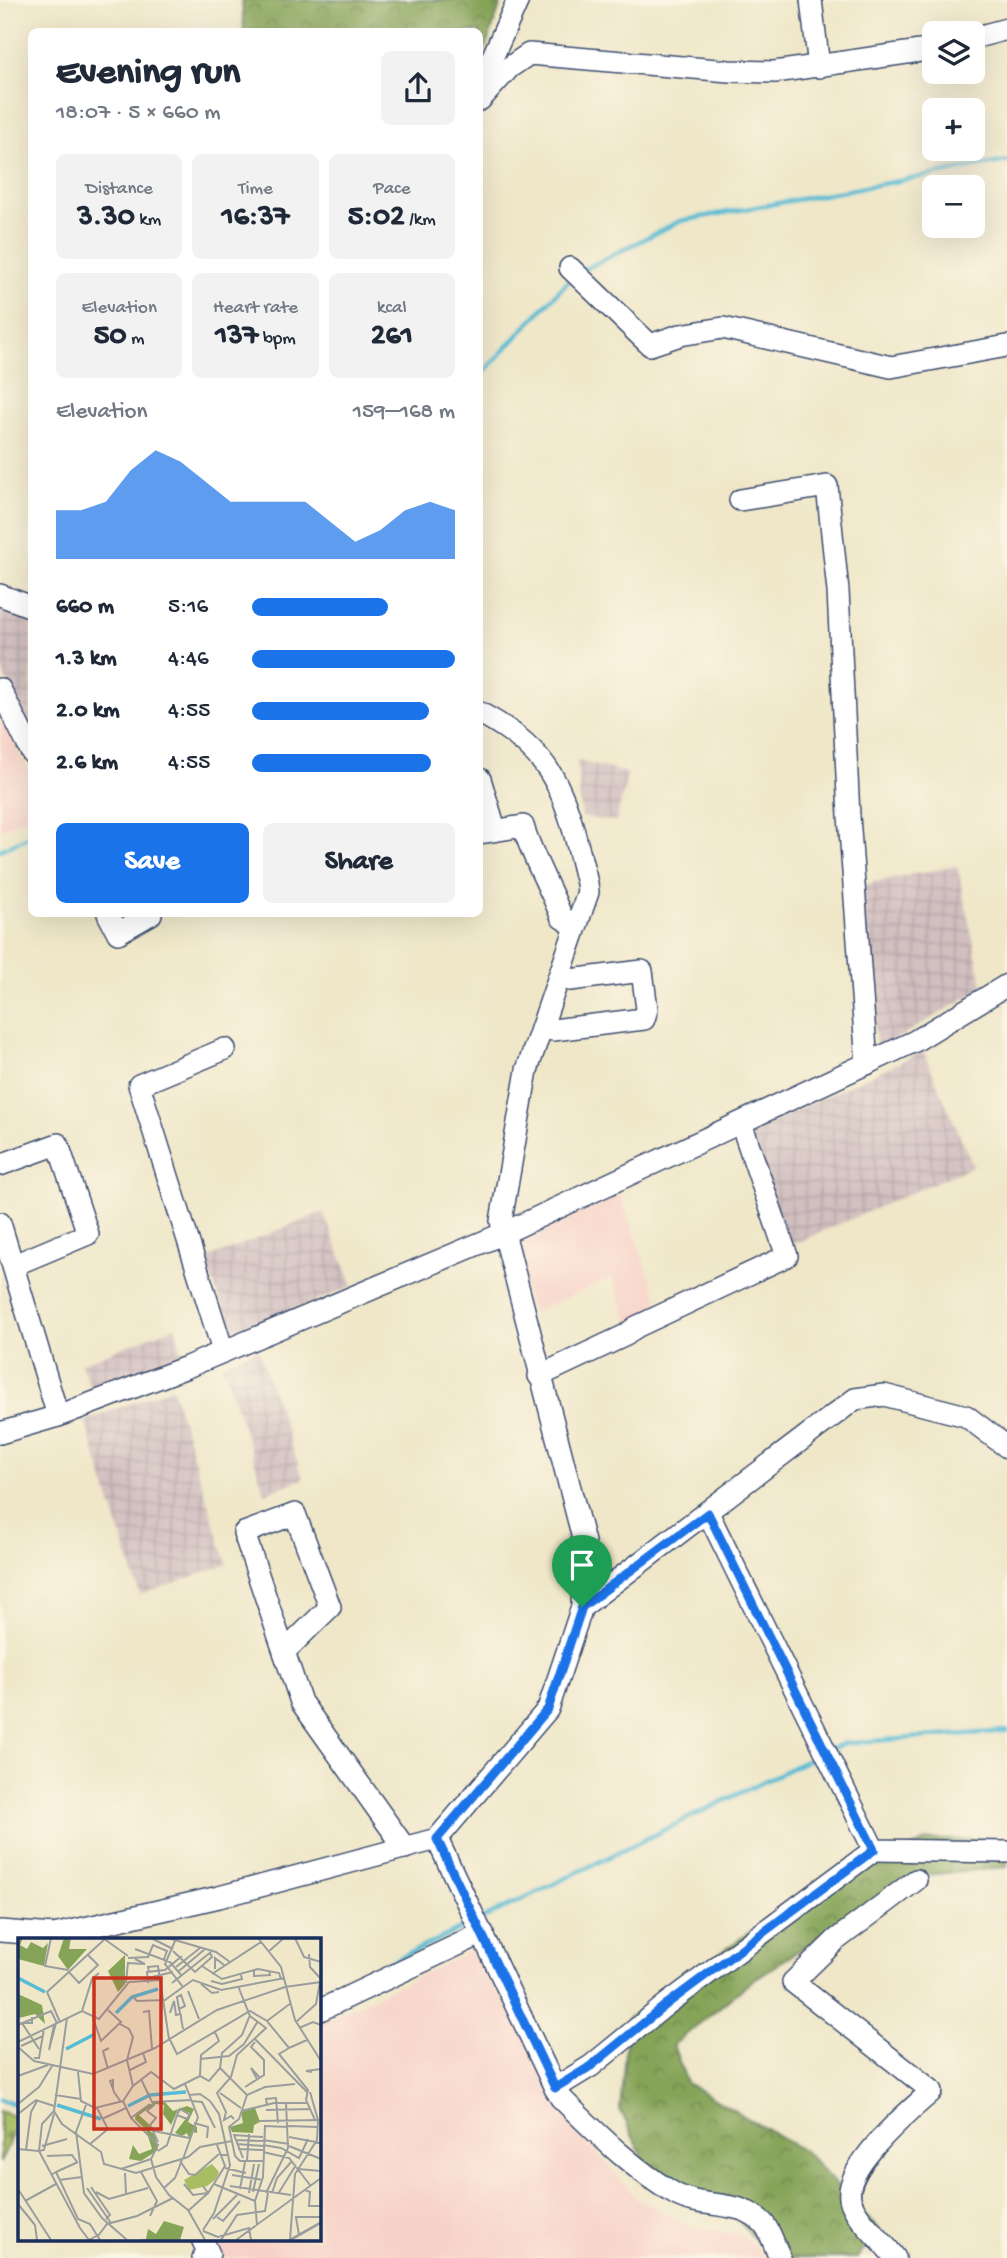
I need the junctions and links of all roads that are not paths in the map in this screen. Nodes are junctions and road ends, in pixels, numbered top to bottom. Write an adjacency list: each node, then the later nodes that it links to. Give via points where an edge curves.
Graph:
1 (518, 0): 7 (street, via 489,65)
2 (811, 0): 6 (street)
3 (1007, 29): 4 (street)
4 (985, 35)
5 (922, 50): 6 (street)
6 (819, 66): 7 (street, via 775,72 729,71 529,54)
7 (486, 93)
8 (574, 272): 9 (street, via 650,345 723,328 891,367)
9 (1007, 346)
10 (740, 500): 25 (street, via 827,486 838,592)
11 (0, 595): 12 (street)
12 (28, 606)
13 (0, 690): 15 (street)
14 (483, 715): 20 (street, via 536,752 562,792 588,892)
15 (28, 745)
16 (483, 801): 17 (street)
17 (487, 831): 20 (street, via 523,826 562,918)
18 (110, 917): 19 (street, via 118,933)
19 (146, 917)
20 (574, 925): 21 (street)
21 (559, 977): 23 (street); 23 (street, via 570,980 642,971 645,1019 553,1030)
22 (1007, 985): 25 (street, via 915,1041)
23 (542, 1027): 29 (street, via 518,1110)
24 (225, 1049): 31 (street, via 139,1085)
25 (867, 1064): 26 (street)
26 (741, 1123): 29 (street); 32 (street, via 787,1256)
27 (0, 1165): 30 (street, via 58,1144 89,1234)
28 (0, 1223): 30 (street)
29 (502, 1234): 31 (street); 32 (street)
30 (14, 1265): 33 (street)
31 (223, 1351): 33 (street)
32 (539, 1376): 37 (street, via 584,1542)
33 (58, 1416): 34 (street)
34 (0, 1433)
35 (1007, 1447): 36 (street, via 966,1416 884,1395 863,1396)
36 (708, 1513): 37 (street); 41 (street)
37 (582, 1607): 39 (street, via 548,1709)
38 (284, 1651): 38 (street, via 244,1533 295,1514 330,1607); 40 (street, via 302,1702)
39 (437, 1839): 40 (street); 44 (street)
40 (405, 1848): 46 (street)
41 (874, 1850): 42 (street); 48 (street, via 591,2066)
42 (1007, 1852)
43 (916, 1880): 52 (street, via 854,1926 793,1982 932,2091 878,2144 851,2187 852,2204)
44 (479, 1924): 47 (street); 48 (street)
45 (0, 1931): 46 (street)
46 (55, 1937)
47 (320, 2010)
48 (555, 2088): 51 (street, via 615,2150 666,2188 696,2202 739,2207 754,2216 765,2225)
49 (202, 2240): 50 (street, via 209,2254)
50 (203, 2258)
51 (780, 2258)
52 (895, 2258)

